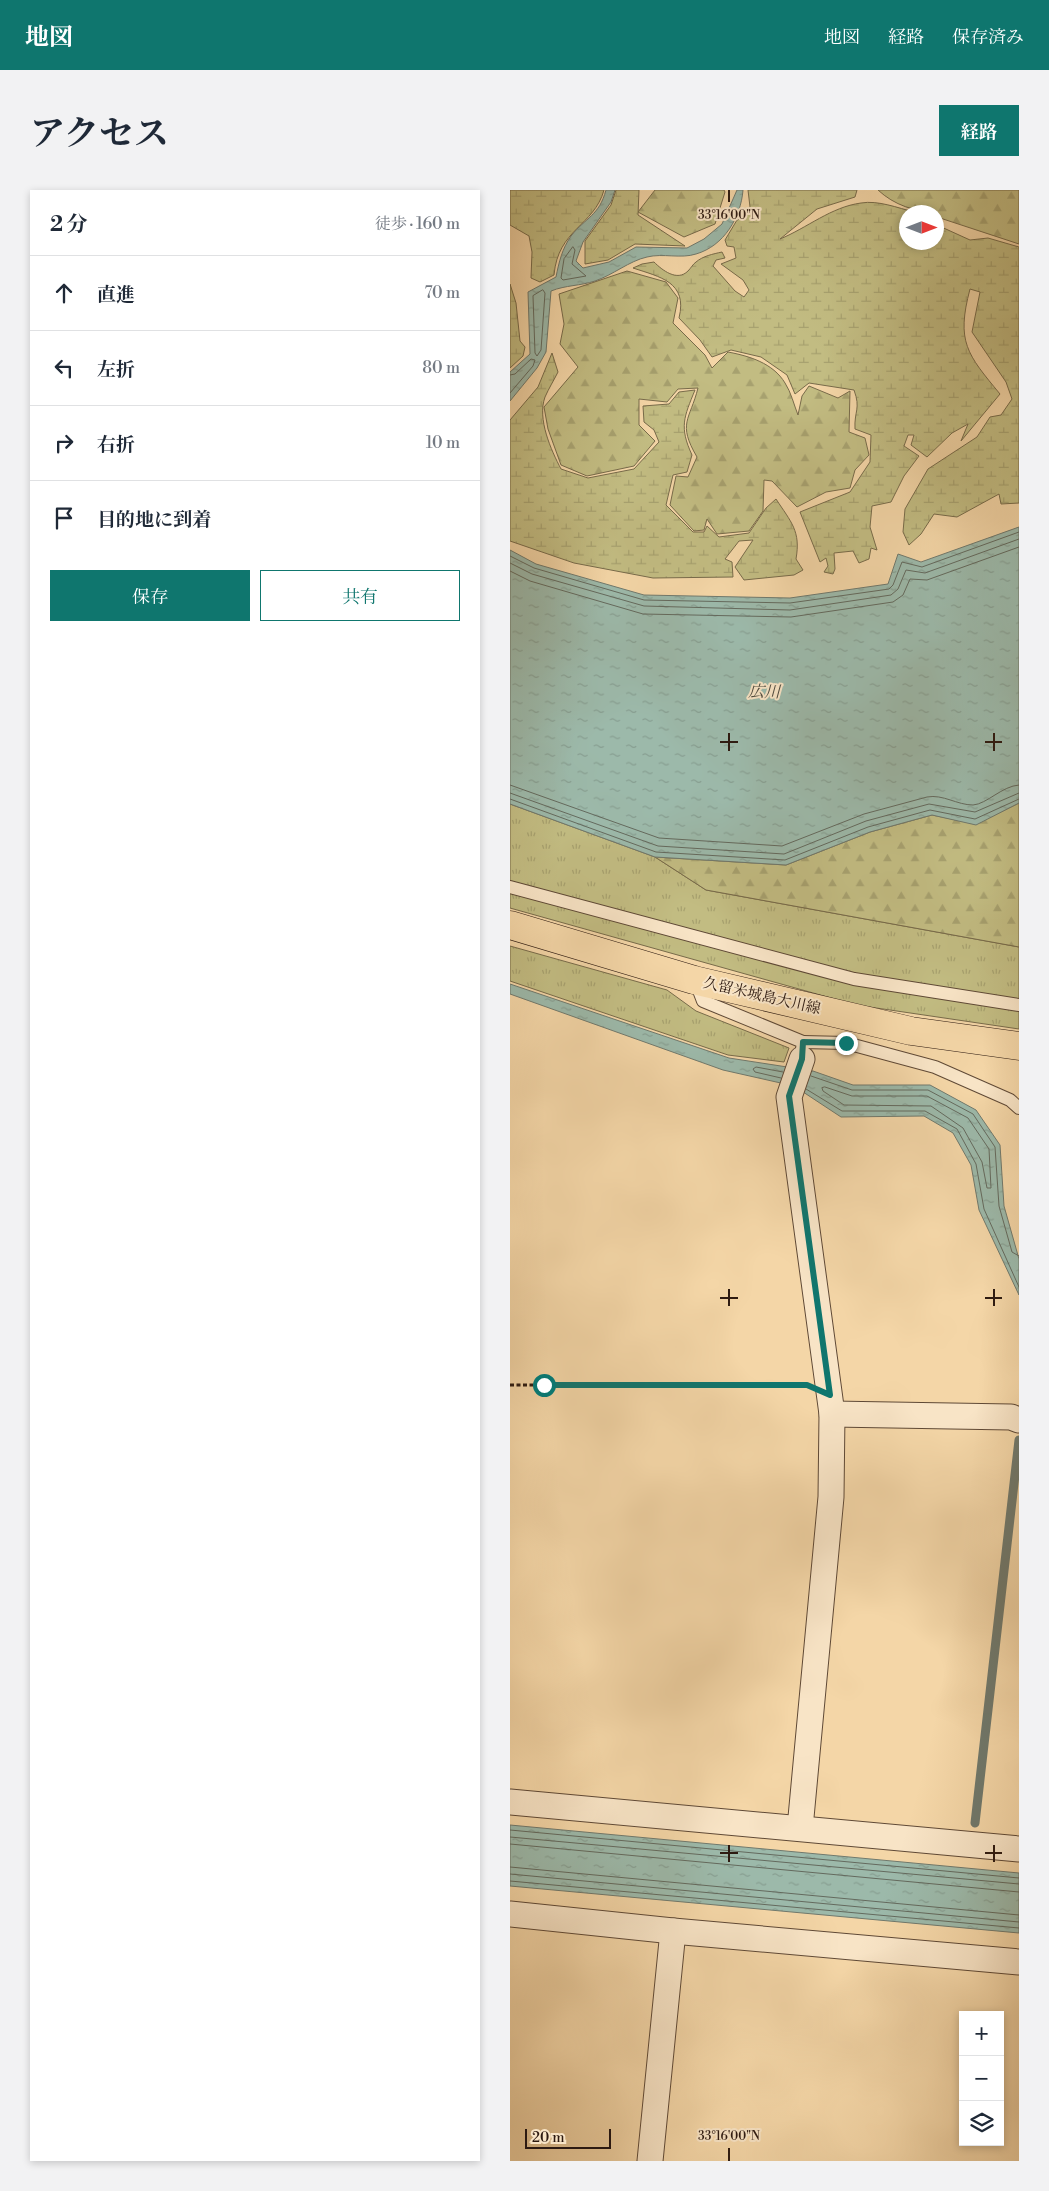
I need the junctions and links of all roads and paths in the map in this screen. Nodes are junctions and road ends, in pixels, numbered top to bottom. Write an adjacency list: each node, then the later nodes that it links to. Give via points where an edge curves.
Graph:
1 (510, 886): 4 (lane, via 854,979)
2 (510, 925): 3 (main road, 久留米城島大川線)
3 (694, 980): 5 (main road, 久留米城島大川線, via 911,1030); 6 (lane, via 703,1001)
4 (1019, 1004)
5 (1019, 1046)
6 (802, 1051): 7 (lane, via 846,1043 935,1066 1010,1100); 9 (street, via 789,1096)
7 (1019, 1108)
8 (510, 1385): 9 (path, via 807,1385)
9 (831, 1404): 10 (street); 12 (street, via 831,1497)
10 (1019, 1420)
11 (510, 1802): 12 (street)
12 (800, 1828): 13 (street)
13 (1019, 1849)
14 (510, 1914): 15 (street)
15 (673, 1931): 16 (street); 17 (street)
16 (1019, 1962)
17 (650, 2161)

